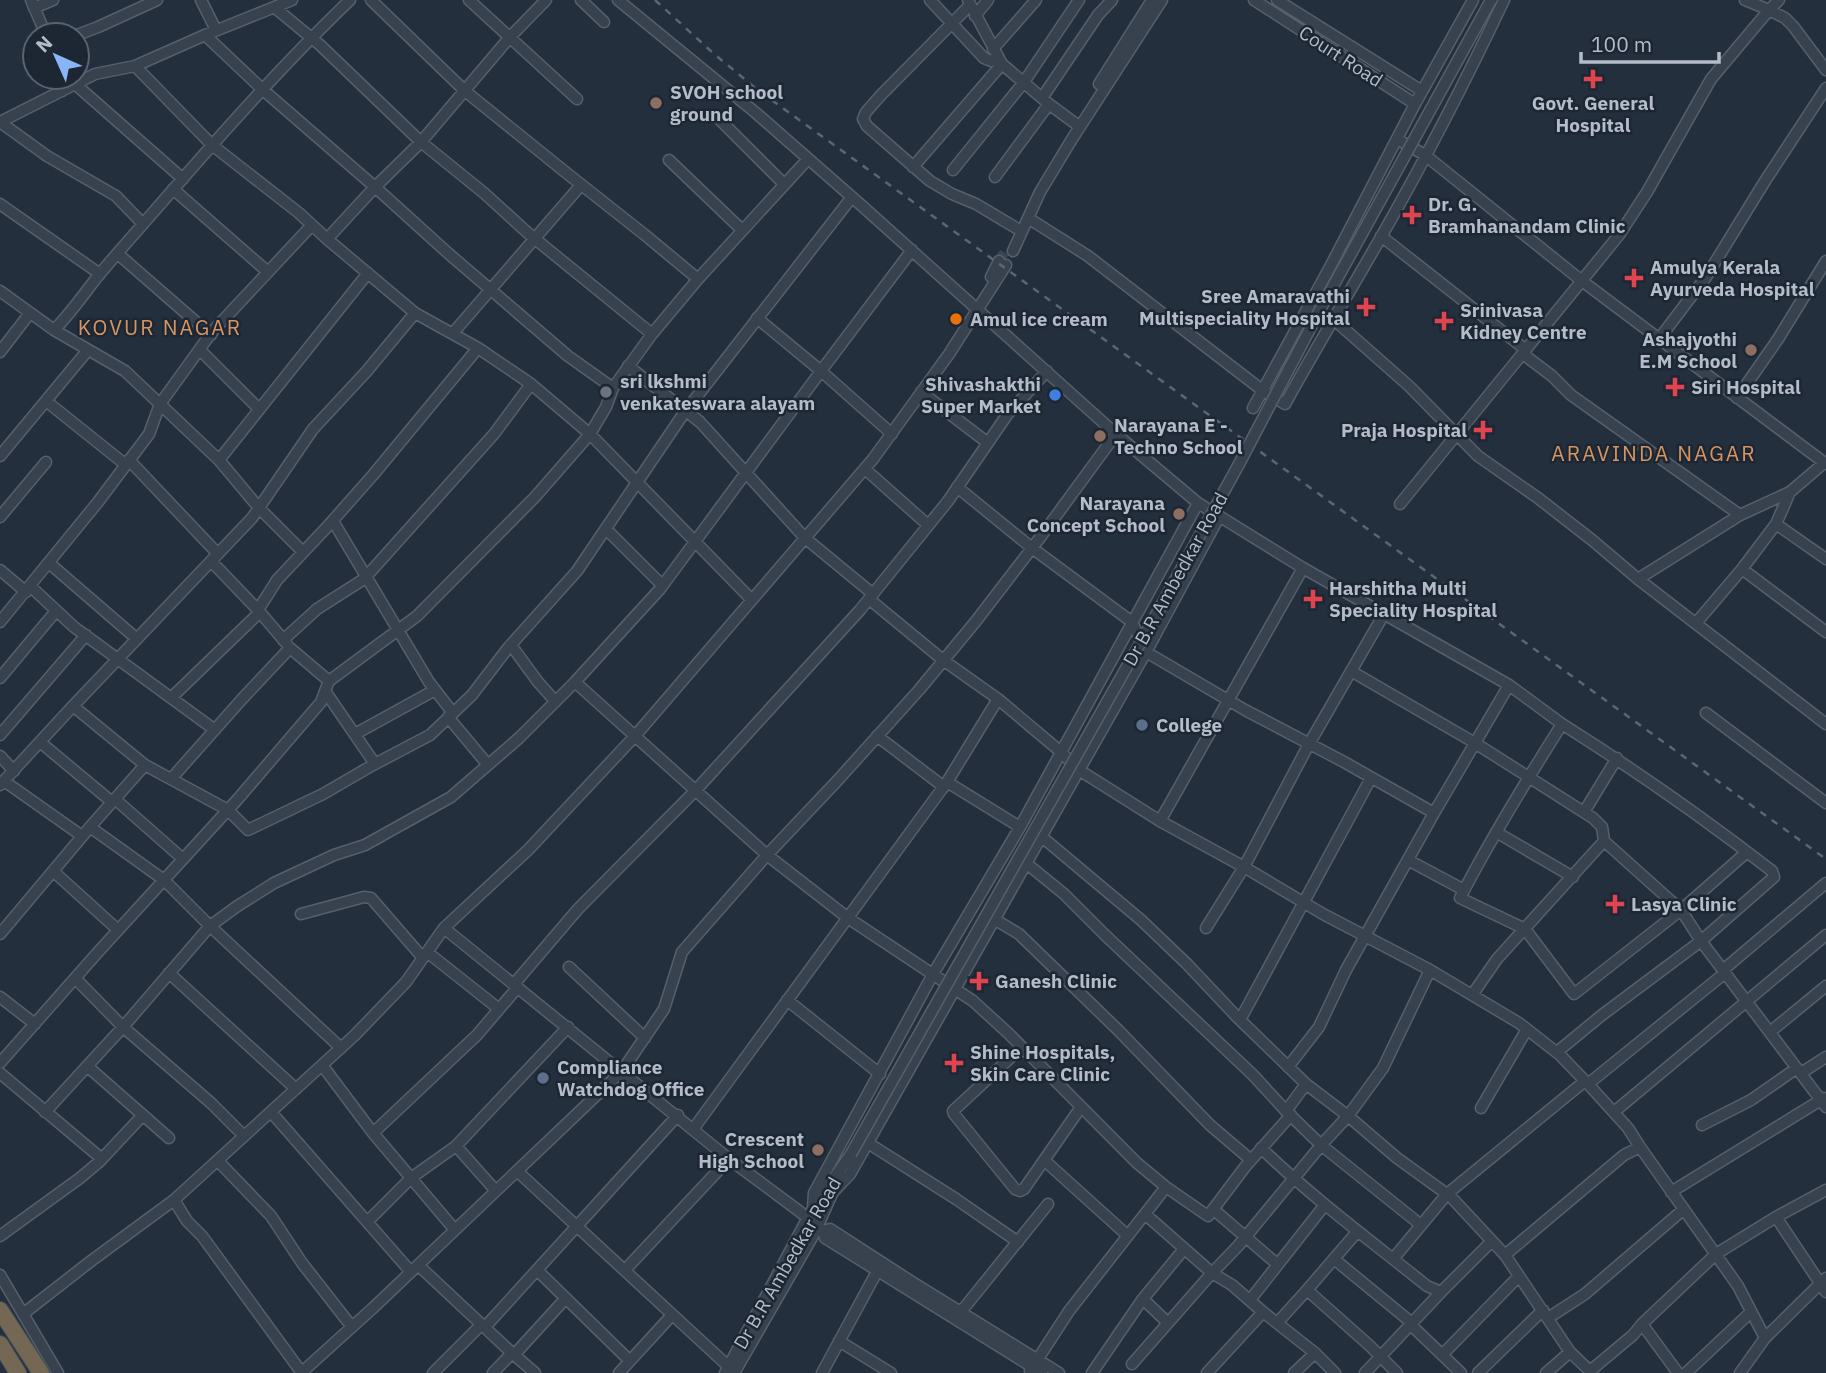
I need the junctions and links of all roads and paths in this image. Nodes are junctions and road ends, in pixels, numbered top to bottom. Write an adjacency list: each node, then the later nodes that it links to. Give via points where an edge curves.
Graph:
1 (53, 0): 25 (street)
2 (157, 0): 32 (street)
3 (201, 0): 33 (street)
4 (292, 0): 26 (street)
5 (350, 0): 34 (street)
6 (371, 0): 45 (street)
7 (469, 0): 35 (street)
8 (546, 0): 35 (street)
9 (581, 0): 30 (street)
10 (618, 0): 57 (street)
11 (930, 0): 31 (street)
12 (988, 0): 27 (street)
13 (1036, 0): 36 (street)
14 (1079, 0): 40 (street)
15 (1112, 0): 48 (street)
16 (1152, 0): 52 (street)
17 (1161, 0): 52 (street)
18 (1254, 0): 49 (street, Court Road)
19 (1277, 0): 46 (street, Court Road)
20 (1473, 0): 46 (street)
21 (1491, 0): 302 (street, Dr B.R Ambedkar Road, bridge, via 1146,633)
22 (1504, 0): 56 (street)
23 (1745, 0): 28 (street)
24 (1779, 0): 28 (street)
25 (32, 4): 29 (street)
26 (274, 7): 33 (street); 34 (street)
27 (971, 7): 31 (street); 36 (street)
28 (1769, 10): 38 (street, via 1793,26); 85 (street, via 1711,79 1647,192)
29 (40, 21)
30 (604, 22)
31 (953, 24): 36 (street, via 984,58 991,61); 59 (street, via 863,119)
32 (91, 30)
33 (211, 33): 37 (street); 42 (street)
34 (311, 37): 42 (street); 54 (street)
35 (510, 37): 45 (street); 47 (street)
36 (997, 57): 40 (street); 59 (street)
37 (135, 66): 39 (street); 55 (street)
38 (1826, 70)
39 (91, 76)
40 (1024, 82): 48 (street); 60 (street)
41 (1826, 88): 97 (street, via 1706,277)
42 (262, 89): 55 (street); 65 (street)
43 (62, 91): 51 (street)
44 (83, 91): 62 (street)
45 (465, 91): 54 (street); 64 (street)
46 (1422, 91): 49 (street)
47 (577, 99)
48 (1045, 101): 52 (street); 61 (street)
49 (1415, 104): 53 (street)
50 (717, 117): 63 (street)
51 (0, 122): 70 (street, via 116,196)
52 (1077, 125): 69 (street); 72 (street, via 1035,189)
53 (1397, 139): 56 (street); 108 (street)
54 (421, 142): 65 (street); 76 (street)
55 (212, 145): 62 (street); 71 (street)
56 (1425, 155): 74 (street); 85 (street)
57 (808, 159): 63 (street); 67 (street)
58 (669, 160): 73 (street)
59 (913, 167): 72 (street)
60 (953, 170)
61 (995, 177)
62 (183, 178): 66 (street)
63 (784, 184): 73 (street)
64 (581, 185): 76 (street); 84 (street)
65 (375, 187): 75 (street); 86 (street)
66 (173, 189): 70 (street); 81 (street)
67 (852, 197): 77 (street); 91 (street)
68 (0, 204): 83 (street)
69 (1028, 218): 72 (street, via 1010,249); 108 (street, via 1088,256)
70 (143, 224): 78 (street)
71 (312, 225): 75 (street); 81 (street)
72 (1016, 228)
73 (742, 230): 84 (street)
74 (1381, 236): 92 (street); 102 (street)
75 (327, 239): 82 (street)
76 (536, 239): 86 (street); 95 (street)
77 (912, 250): 88 (street); 104 (street)
78 (118, 254): 83 (street); 96 (street)
79 (1826, 261): 110 (street)
80 (1003, 263): 88 (street)
81 (268, 272): 96 (street)
82 (368, 273): 90 (street); 114 (street)
83 (100, 274): 93 (street)
84 (698, 279): 95 (street)
85 (1582, 281): 97 (street); 102 (street)
86 (490, 289): 94 (street); 107 (street)
87 (0, 291): 89 (street)
88 (978, 310): 105 (street); 109 (street)
89 (30, 313): 93 (street); 101 (street)
90 (415, 313): 94 (street); 133 (street, via 313,429)
91 (757, 318): 104 (street); 115 (street)
92 (1332, 318): 108 (street, via 1284,404); 119 (street)
93 (54, 330): 99 (street)
94 (453, 334): 98 (street)
95 (652, 334): 103 (street)
96 (211, 335): 100 (street)
97 (1660, 339): 110 (street)
98 (478, 348): 106 (street); 137 (street)
99 (88, 350): 111 (street); 112 (street, via 125,371)
100 (200, 350): 112 (street); 114 (street)
101 (0, 352)
102 (1524, 352): 119 (street); 134 (street, via 1571,395)
103 (628, 366): 107 (street); 115 (street)
104 (821, 371): 117 (street); 127 (street)
105 (1046, 371): 118 (street); 120 (street)
106 (531, 384): 116 (street); 151 (street, via 494,433)
107 (613, 388): 116 (street)
108 (1262, 390): 113 (street)
109 (921, 393): 117 (street); 120 (street)
110 (1737, 398): 123 (street)
111 (46, 401): 121 (street); 125 (street)
112 (160, 404): 122 (street); 125 (street, via 149,434)
113 (1253, 408)
114 (259, 409): 122 (street)
115 (686, 410): 127 (street); 128 (street)
116 (590, 434): 128 (street); 163 (street, via 499,534)
117 (892, 434): 126 (street)
118 (1116, 435): 131 (street); 143 (street)
119 (1456, 435): 132 (street); 152 (street)
120 (988, 443): 129 (street)
121 (0, 456)
122 (219, 460): 133 (street)
123 (1824, 460): 130 (street)
124 (46, 462): 135 (street)
125 (127, 462): 145 (street); 147 (street)
126 (865, 469): 139 (street); 141 (street)
127 (746, 471): 141 (street); 142 (street)
128 (637, 483): 140 (street); 142 (street)
129 (957, 487): 139 (street); 143 (street)
130 (1790, 492): 134 (street); 138 (street)
131 (1198, 503): 136 (street); 161 (street)
132 (1399, 504)
133 (259, 508): 144 (street); 145 (street)
134 (1740, 515): 152 (street)
135 (0, 517)
136 (1219, 517): 148 (street); 169 (street)
137 (332, 521): 144 (street); 151 (street)
138 (1776, 524): 146 (street); 149 (street)
139 (928, 525): 155 (street)
140 (606, 529): 153 (street); 168 (street, via 577,571)
141 (805, 538): 155 (street); 156 (street)
142 (694, 542): 153 (street); 156 (street)
143 (1032, 548): 161 (street); 171 (street)
144 (303, 552): 158 (street, via 277,580)
145 (214, 557): 158 (street); 166 (street)
146 (1826, 559)
147 (49, 563): 154 (street); 166 (street)
148 (1303, 568): 159 (street); 181 (street)
149 (1742, 569): 162 (street); 164 (street)
150 (0, 570): 154 (street)
151 (366, 577): 163 (street); 167 (street, via 317,609)
152 (1638, 579): 162 (street)
153 (662, 585): 174 (street)
154 (28, 589): 157 (street); 160 (street)
155 (871, 596): 171 (street); 208 (street)
156 (751, 599): 190 (street)
157 (56, 611): 165 (street); 173 (street)
158 (259, 611): 167 (street); 178 (street)
159 (1384, 614): 172 (street); 175 (street)
160 (0, 622)
161 (1132, 622): 169 (street); 195 (street)
162 (1696, 622): 186 (street)
163 (398, 630): 176 (street); 177 (street)
164 (1826, 632)
165 (86, 635): 170 (street); 189 (street)
166 (137, 639): 170 (street)
167 (287, 644): 176 (street); 187 (street)
168 (511, 645): 180 (street); 184 (street)
169 (1146, 652): 181 (street); 201 (street)
170 (118, 659): 178 (street); 182 (street)
171 (943, 660): 179 (street); 191 (street)
172 (1351, 671): 193 (street); 194 (street)
173 (0, 678)
174 (575, 682): 180 (street); 190 (street)
175 (1509, 685): 185 (street); 193 (street)
176 (327, 686): 188 (street); 211 (street, via 321,702)
177 (436, 690): 184 (street); 188 (street)
178 (171, 698): 187 (street)
179 (998, 699): 195 (street); 207 (street)
180 (555, 701): 200 (street)
181 (1229, 701): 194 (street); 214 (street)
182 (73, 706): 192 (street); 199 (street)
183 (1706, 713): 210 (street)
184 (451, 715): 198 (street, via 430,735); 200 (street)
185 (1562, 724): 197 (street); 203 (street)
186 (1826, 724)
187 (215, 730): 205 (street)
188 (355, 734): 198 (street)
189 (0, 735)
190 (635, 736): 208 (street); 238 (street, via 528,850)
191 (877, 736): 207 (street); 221 (street)
192 (40, 742): 202 (street); 209 (street)
193 (1475, 743): 203 (street); 213 (street)
194 (1309, 744): 204 (street); 225 (street)
195 (1061, 752): 201 (street); 215 (street)
196 (0, 757): 202 (street)
197 (1617, 758): 212 (street); 220 (street)
198 (375, 764): 211 (street, via 248,830)
199 (145, 765): 205 (street); 209 (street)
200 (488, 765): 236 (street, via 451,797 365,845 274,883)
201 (1079, 770): 214 (street); 218 (street)
202 (14, 771): 206 (street)
203 (1529, 776): 212 (street); 217 (street)
204 (1371, 778): 213 (street); 231 (street)
205 (171, 779): 211 (street)
206 (2, 783): 216 (street)
207 (945, 785): 215 (street); 234 (street)
208 (695, 791): 221 (street); 253 (street, via 578,909)
209 (114, 801): 216 (street); 222 (street)
210 (1826, 803)
211 (228, 810): 222 (street)
212 (1584, 812): 219 (street, via 1602,827)
213 (1434, 813): 223 (street)
214 (1160, 821): 225 (street)
215 (1020, 827): 250 (street)
216 (86, 832): 226 (street); 228 (street)
217 (1496, 832): 227 (street); 230 (street)
218 (1042, 837): 224 (street); 260 (street, via 1140,920)
219 (1604, 841): 227 (street); 232 (street)
220 (1747, 852): 232 (street); 244 (street, via 1774,877)
221 (767, 855): 234 (street); 266 (street, via 682,952 664,1009)
222 (183, 859): 228 (street)
223 (1408, 860): 230 (street); 243 (street)
224 (1026, 863): 235 (street); 288 (street, via 1065,894)
225 (1244, 867): 231 (street); 239 (street)
226 (53, 871): 237 (street); 241 (street)
227 (1573, 877): 240 (street)
228 (164, 880): 236 (street); 241 (street)
229 (1826, 883): 248 (street)
230 (1464, 890): 240 (street, via 1460,898)
231 (1302, 902): 243 (street); 260 (street)
232 (1681, 910): 240 (street, via 1574,994); 244 (street)
233 (301, 914): 245 (street, via 371,898)
234 (848, 918): 250 (street); 257 (street)
235 (994, 919): 254 (street); 306 (street, via 1018,934)
236 (210, 926): 249 (street); 268 (street)
237 (2, 927)
238 (444, 928): 245 (street); 253 (street)
239 (1206, 929)
240 (1525, 929): 255 (street)
241 (118, 930): 251 (street)
242 (1826, 935): 258 (street)
243 (1365, 936): 247 (street); 274 (street, via 1319,1027)
244 (1701, 941): 248 (street); 269 (street)
245 (425, 955): 259 (street); 268 (street, via 406,982)
246 (569, 967): 266 (street)
247 (1430, 970): 255 (street); 291 (street, via 1383,1068)
248 (1724, 971): 258 (street); 279 (street)
249 (169, 973): 262 (street); 281 (street)
250 (933, 974): 254 (street); 278 (street)
251 (75, 978): 261 (street); 262 (street)
252 (1826, 985): 265 (street)
253 (516, 986): 259 (street); 263 (street)
254 (955, 989): 267 (street); 297 (street)
255 (1472, 995): 264 (street)
256 (0, 996): 261 (street)
257 (787, 1000): 278 (street); 293 (street)
258 (1746, 1000): 265 (street); 287 (street)
259 (499, 1009): 294 (street)
260 (1240, 1020): 274 (street)
261 (35, 1024): 271 (street)
262 (123, 1027): 273 (street); 295 (street)
263 (568, 1027): 276 (street); 299 (street)
264 (1527, 1029): 269 (street); 284 (street)
265 (1770, 1032): 275 (street)
266 (645, 1038): 276 (street)
267 (1022, 1047): 283 (street); 305 (street, via 953,1113 1017,1190 1024,1189)
268 (341, 1048): 272 (street)
269 (1557, 1052): 279 (street)
270 (1826, 1057): 275 (street)
271 (0, 1063)
272 (322, 1065): 281 (street); 294 (street)
273 (87, 1066): 285 (street); 289 (street)
274 (1288, 1067): 280 (street)
275 (1799, 1070): 282 (street); 292 (street)
276 (622, 1071): 290 (street); 308 (street)
277 (0, 1073): 285 (street)
278 (880, 1073): 320 (street, via 814,1193)
279 (1587, 1082): 287 (street); 316 (street)
280 (1306, 1084): 288 (street); 291 (street)
281 (296, 1089): 286 (street)
282 (1824, 1101): 315 (street)
283 (1081, 1107): 305 (street); 311 (street)
284 (1481, 1108)
285 (45, 1112): 304 (street)
286 (271, 1112): 295 (street); 325 (street)
287 (1614, 1112): 300 (street)
288 (1289, 1113): 298 (street); 301 (street)
289 (143, 1115): 296 (street); 304 (street)
290 (678, 1115): 293 (street); 328 (street)
291 (1348, 1116): 298 (street); 316 (street)
292 (1702, 1125)
293 (694, 1129): 303 (street)
294 (373, 1133): 309 (street)
295 (244, 1136): 307 (street)
296 (169, 1138)
297 (868, 1143): 314 (street); 335 (street)
298 (1321, 1144): 310 (street); 326 (street)
299 (456, 1146): 309 (street); 313 (street)
300 (1640, 1147): 315 (street); 338 (street, via 1624,1155)
301 (1261, 1148): 306 (street); 310 (street)
302 (851, 1154): 314 (street, Dr B.R Ambedkar Road); 320 (street, Dr B.R Ambedkar Road)
303 (729, 1158): 327 (street); 345 (street)
304 (102, 1159): 332 (street)
305 (1044, 1160): 331 (street)
306 (1251, 1160): 321 (street)
307 (218, 1161): 317 (street); 367 (street, via 271,1216)
308 (517, 1171): 313 (street); 328 (street)
309 (411, 1178): 325 (street); 329 (street)
310 (1293, 1179): 319 (street); 333 (street)
311 (1166, 1187): 321 (street, via 1208,1216); 323 (street)
312 (1826, 1189): 324 (street)
313 (496, 1191): 329 (street)
314 (834, 1191): 327 (street, Dr B.R Ambedkar Road)
315 (1671, 1192): 322 (street)
316 (1447, 1194): 326 (street); 334 (street)
317 (174, 1200): 359 (street); 384 (street)
318 (1048, 1204): 335 (street)
319 (1324, 1206): 330 (street); 341 (street)
320 (813, 1208): 327 (street, Dr B.R Ambedkar Road)
321 (1213, 1209): 333 (street)
322 (1684, 1209): 337 (street); 360 (street, via 1585,1294)
323 (1145, 1214): 331 (street); 336 (street)
324 (1776, 1217): 337 (street); 349 (street)
325 (367, 1222): 343 (street)
326 (1421, 1225): 340 (street)
327 (816, 1226): 342 (street, via 825,1238); 380 (street, Dr B.R Ambedkar Road)
328 (577, 1227): 344 (street); 345 (street)
329 (455, 1230): 343 (street)
330 (1357, 1232): 339 (street); 340 (street)
331 (1128, 1235): 378 (street, via 1069,1311)
332 (0, 1236)
333 (1245, 1237): 341 (street); 346 (street)
334 (1492, 1241): 338 (street); 351 (street)
335 (1018, 1242): 356 (street)
336 (1184, 1249): 346 (street); 353 (street)
337 (1716, 1254): 358 (street); 365 (street)
338 (1505, 1255): 348 (street)
339 (1334, 1259): 350 (street); 364 (street)
340 (1393, 1259): 351 (street)
341 (1277, 1264): 354 (street)
342 (880, 1268): 356 (street); 369 (street); 378 (street)
343 (414, 1269): 366 (street); 367 (street)
344 (537, 1270): 352 (street); 366 (street)
345 (625, 1270): 361 (street)
346 (1212, 1273): 354 (street); 362 (street)
347 (0, 1275): 359 (street)
348 (1519, 1276): 360 (street); 374 (street)
349 (1824, 1285): 368 (street)
350 (1307, 1290): 363 (street); 375 (street)
351 (1441, 1292): 364 (street)
352 (566, 1298): 373 (street); 376 (street)
353 (1143, 1299): 362 (street); 392 (street)
354 (1250, 1300): 357 (street)
355 (0, 1310): 382 (highway)
356 (960, 1312): 378 (street)
357 (1263, 1312): 363 (street); 393 (street)
358 (1751, 1312): 368 (street); 402 (street)
359 (23, 1314): 383 (street)
360 (1545, 1314): 371 (street); 399 (street)
361 (672, 1315): 376 (street); 380 (street)
362 (1168, 1323): 377 (street)
363 (1278, 1323): 372 (street)
364 (1412, 1324): 374 (street); 375 (street)
365 (1642, 1324): 379 (street); 401 (street)
366 (483, 1325): 373 (street); 385 (street)
367 (352, 1327): 384 (street)
368 (1765, 1338): 403 (street)
369 (839, 1340): 389 (street); 390 (street)
370 (0, 1344): 381 (highway)
371 (1570, 1352): 379 (street, via 1590,1371); 400 (street)
372 (1315, 1353): 394 (street); 395 (street)
373 (513, 1354): 386 (street); 387 (street)
374 (1442, 1355): 398 (street)
375 (1380, 1356): 396 (street); 397 (street)
376 (630, 1360): 388 (street)
377 (1132, 1364)
378 (1035, 1368): 391 (street)
379 (1597, 1370)
380 (729, 1371)
381 (18, 1373)
382 (41, 1373)
383 (58, 1373)
384 (302, 1373)
385 (433, 1373)
386 (493, 1373)
387 (534, 1373)
388 (619, 1373)
389 (821, 1373)
390 (891, 1373)
391 (1059, 1373)
392 (1092, 1373)
393 (1207, 1373)
394 (1294, 1373)
395 (1335, 1373)
396 (1365, 1373)
397 (1397, 1373)
398 (1461, 1373)
399 (1478, 1373)
400 (1546, 1373)
401 (1678, 1373)
402 (1686, 1373)
403 (1740, 1373)

